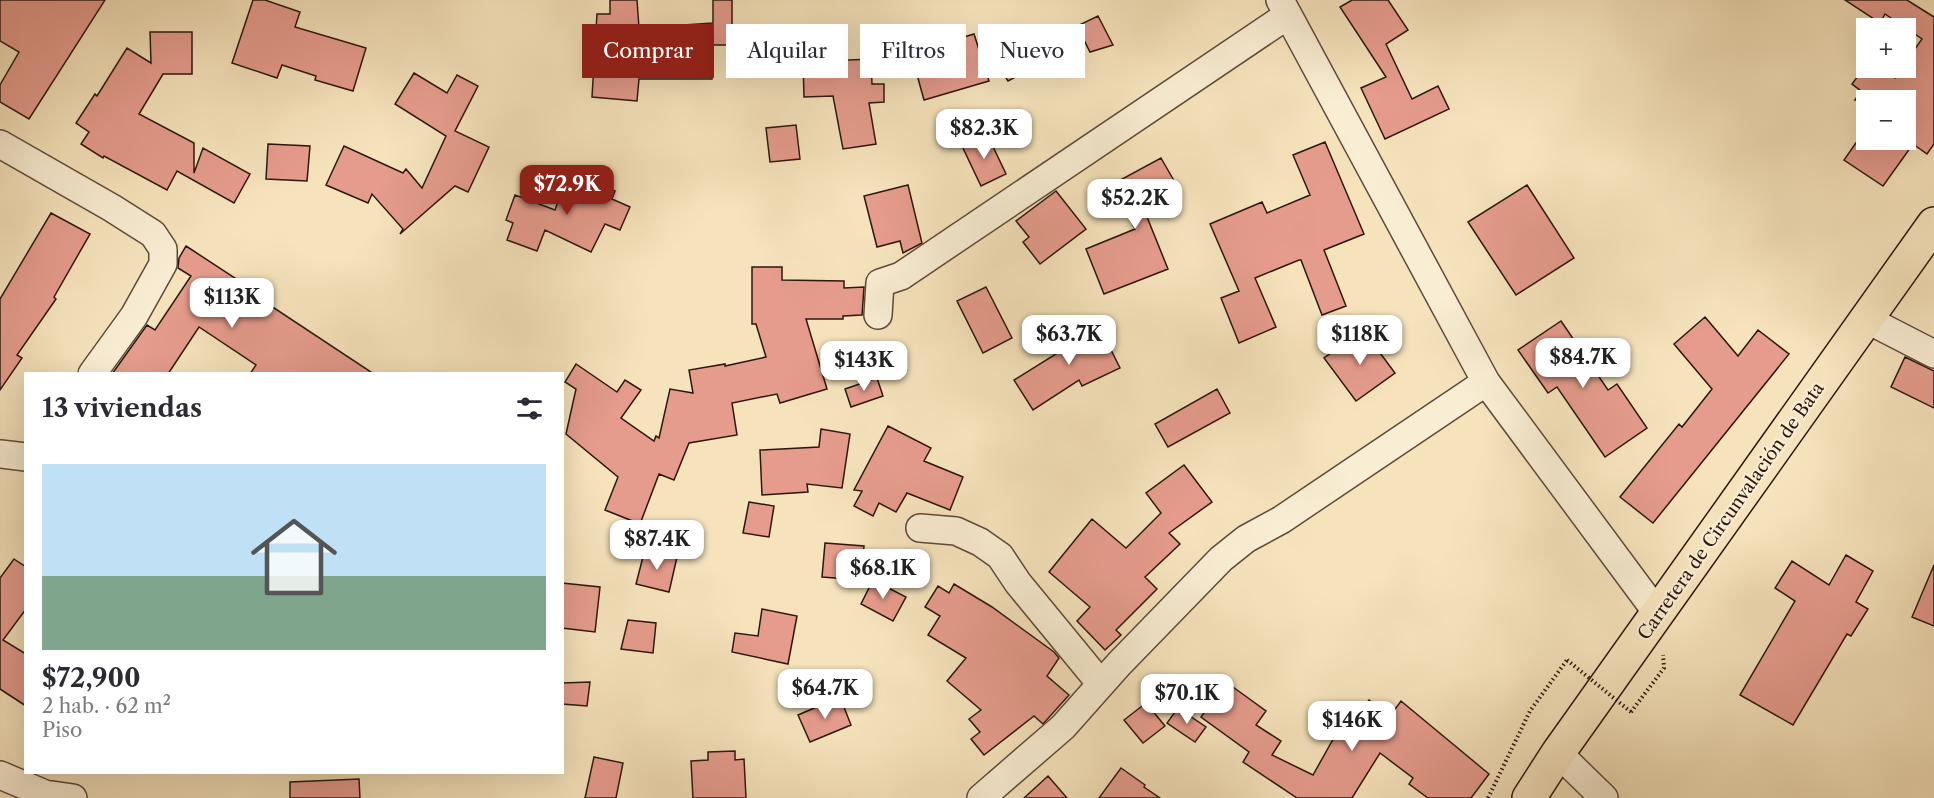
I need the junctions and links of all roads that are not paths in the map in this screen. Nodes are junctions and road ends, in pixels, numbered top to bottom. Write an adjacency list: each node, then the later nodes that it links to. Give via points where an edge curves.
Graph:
1 (1284, 8): 4 (street, via 901,276 880,283); 8 (street)
2 (0, 144): 7 (street, via 112,207 153,234 163,249 163,264 134,316)
3 (1934, 224): 5 (main road, Carretera de Circunvalación de Bata)
4 (879, 315)
5 (1866, 319): 6 (street); 12 (main road, Carretera de Circunvalación de Bata)
6 (1934, 354)
7 (93, 372)
8 (1486, 382): 12 (street); 13 (street, via 1281,520 1246,539 1207,573)
9 (0, 454): 10 (street)
10 (24, 457)
11 (920, 528): 13 (street, via 956,531 1000,556)
12 (1658, 614): 14 (main road, Carretera de Circunvalación de Bata)
13 (1101, 684): 17 (street, via 1064,727)
14 (1558, 753): 18 (main road, Carretera de Circunvalación de Bata); 19 (street)
15 (0, 775): 16 (street, via 45,794)
16 (73, 798)
17 (981, 798)
18 (1529, 798)
19 (1604, 798)

